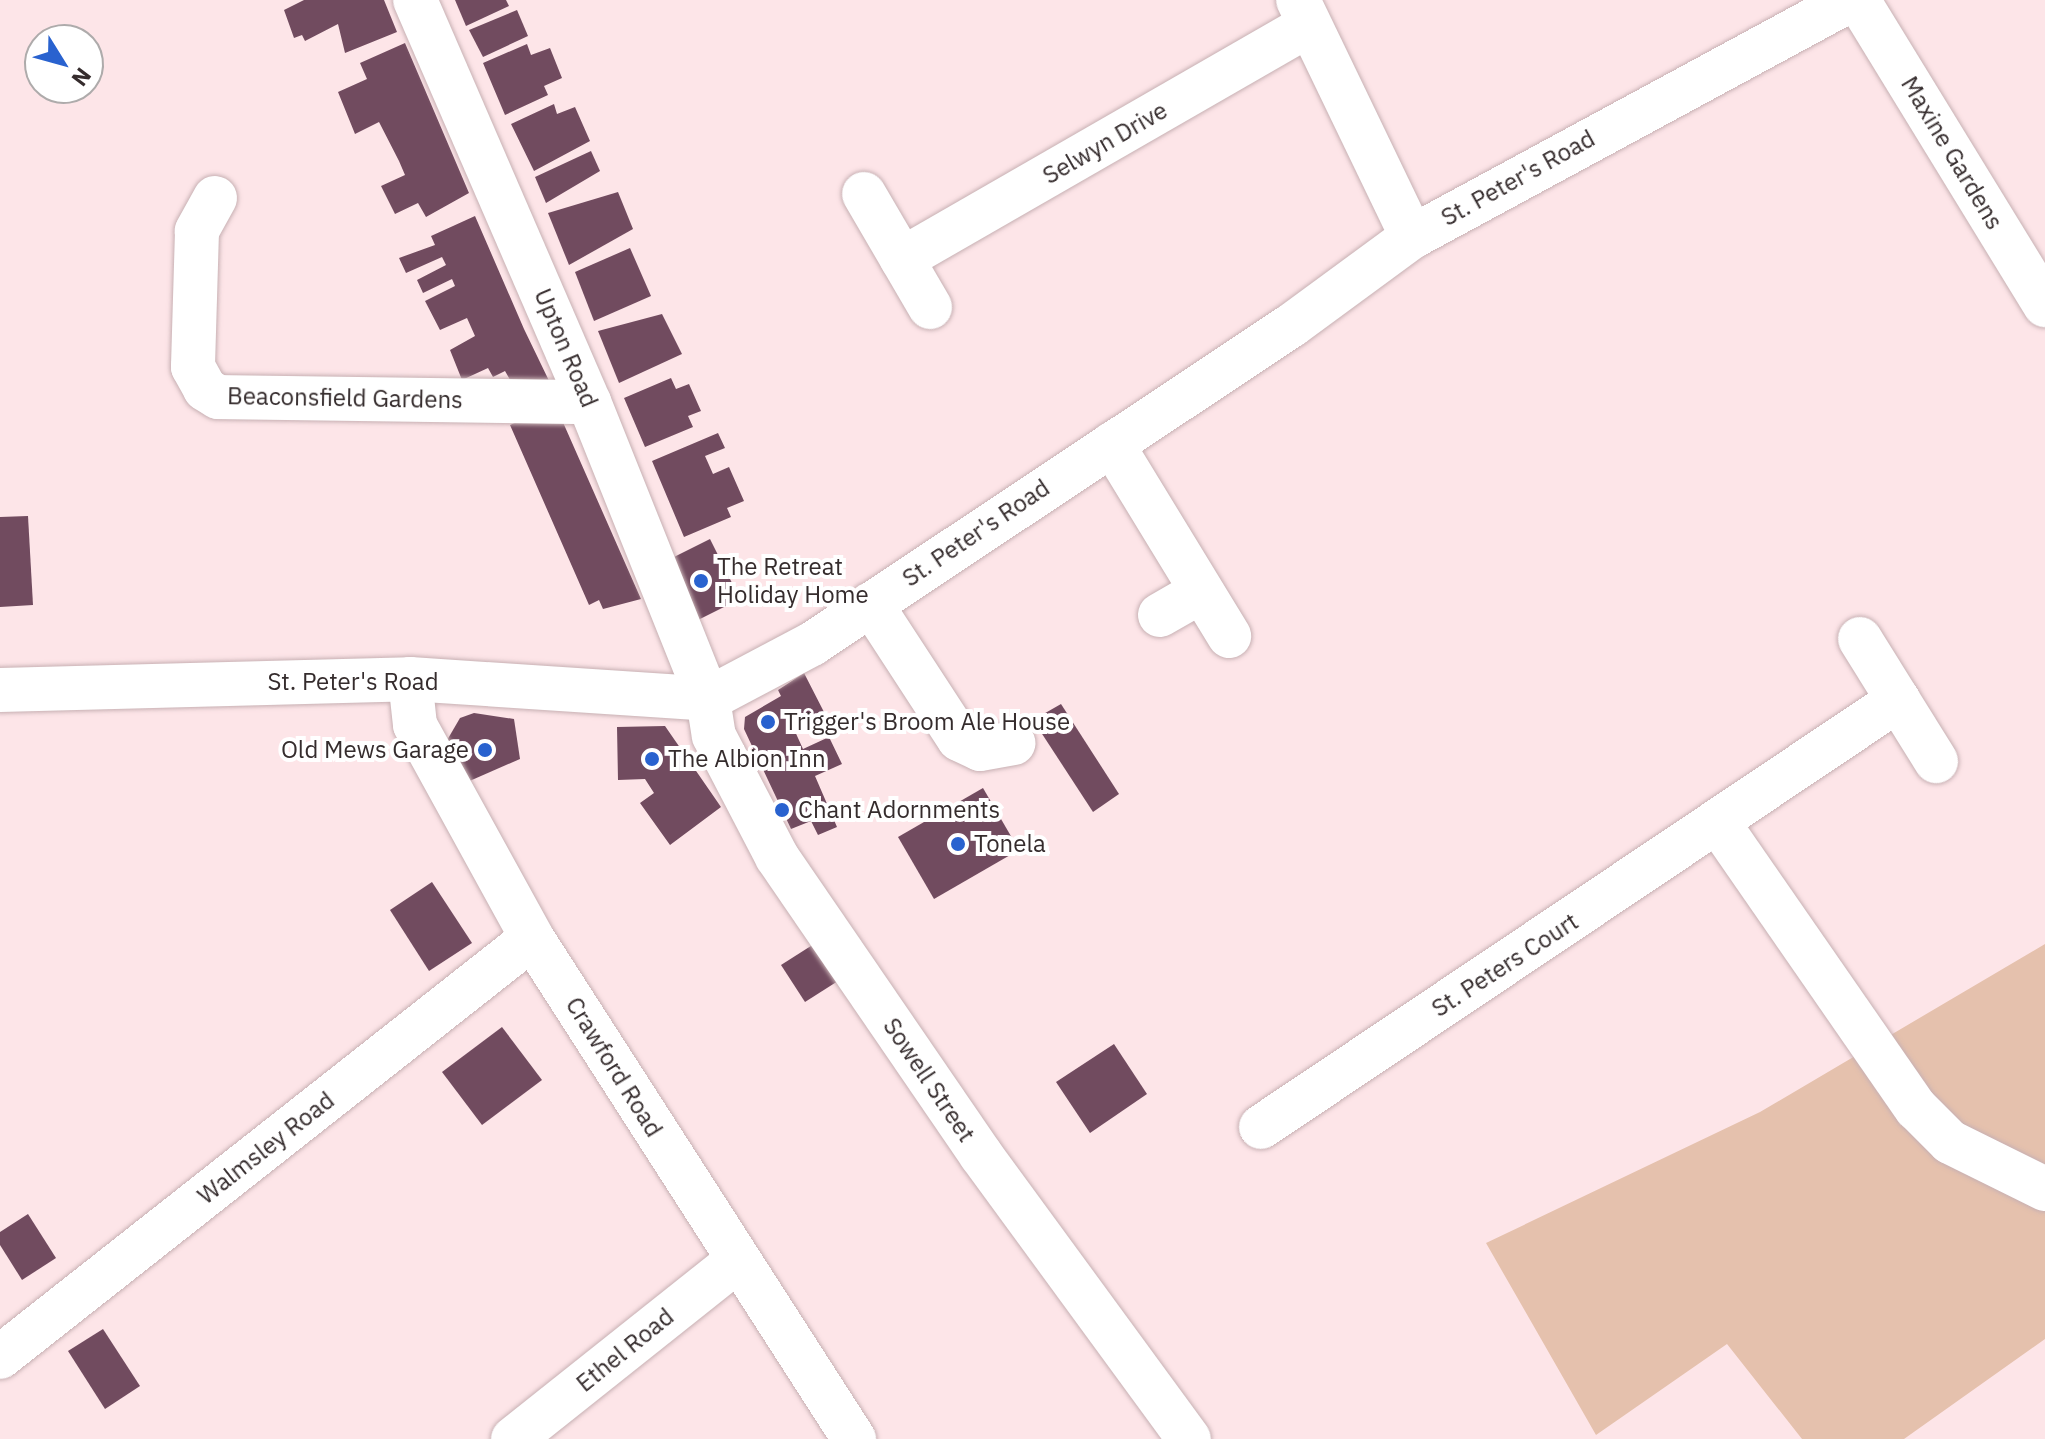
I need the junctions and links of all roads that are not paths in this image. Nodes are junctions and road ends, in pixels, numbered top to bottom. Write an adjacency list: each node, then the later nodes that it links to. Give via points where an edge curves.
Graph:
1 (415, 0): 11 (street, Upton Road)
2 (1851, 0): 7 (street, St. Peter's Road)
3 (1858, 0): 9 (street, Maxine Gardens)
4 (1303, 13): 7 (street, Selwyn Drive); 8 (street, Selwyn Drive)
5 (864, 194): 8 (street)
6 (215, 198): 11 (street, Beaconsfield Gardens, via 197,231 193,367 205,389 218,397)
7 (1412, 237): 12 (street, St. Peter's Road)
8 (902, 259): 10 (street)
9 (2045, 305)
10 (930, 307)
11 (589, 402): 20 (street, Upton Road)
12 (1112, 444): 13 (street); 14 (street, St. Peter's Road)
13 (1200, 592): 15 (street); 16 (street)
14 (871, 604): 20 (street, St. Peter's Road, via 812,644); 22 (street, via 959,739 980,749)
15 (1160, 615)
16 (1229, 636)
17 (1860, 639): 21 (street)
18 (410, 679): 19 (street, St. Peter's Road); 20 (street, St. Peter's Road); 25 (street, Crawford Road, via 415,725)
19 (0, 690)
20 (708, 699): 32 (street, Sowell Street, via 714,736 777,857 981,1155)
21 (1898, 700): 23 (street); 24 (street, St. Peters Court)
22 (1013, 743)
23 (1936, 761)
24 (1719, 824): 26 (street, St. Peters Court); 27 (street, via 1916,1108 1950,1142)
25 (532, 938): 28 (street, Crawford Road); 29 (street, Walmsley Road)
26 (1289, 1122)
27 (2045, 1189)
28 (737, 1261): 30 (street, Ethel Road); 31 (street, Crawford Road)
29 (0, 1357)
30 (513, 1439)
31 (854, 1439)
32 (1189, 1439)

